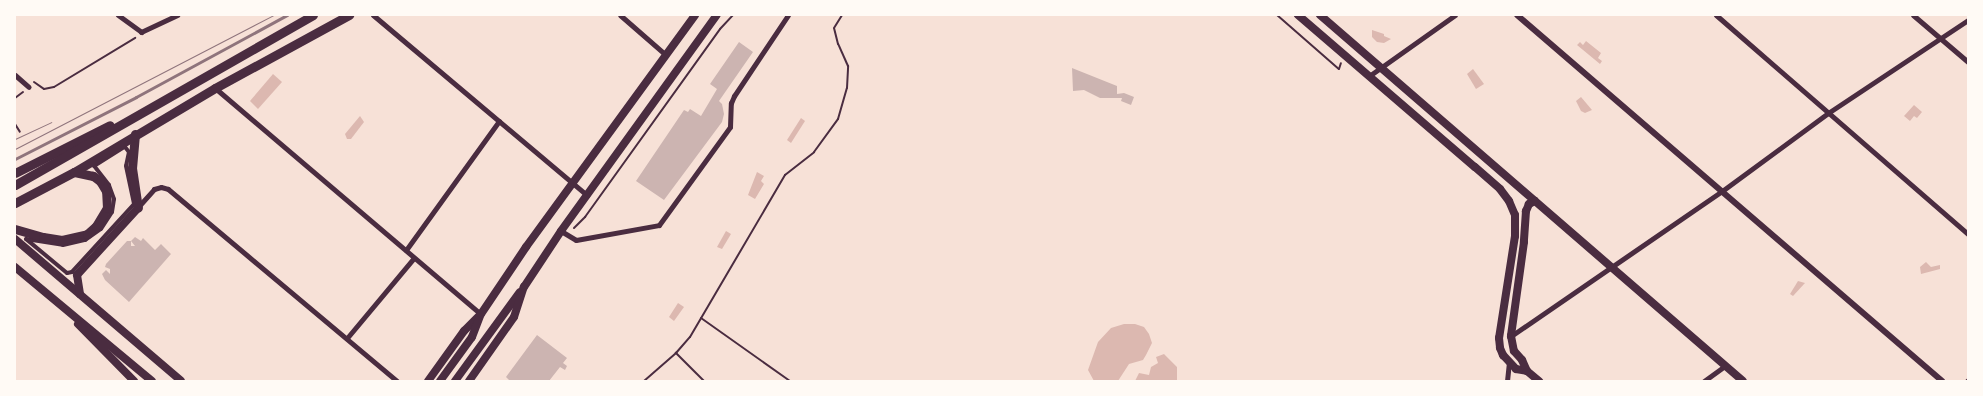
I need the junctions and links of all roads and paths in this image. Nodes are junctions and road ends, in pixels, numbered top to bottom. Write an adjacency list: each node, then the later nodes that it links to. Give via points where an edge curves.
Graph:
1 (118, 15): 20 (street)
2 (177, 15): 20 (street)
3 (313, 15): 32 (highway)
4 (349, 15): 29 (highway)
5 (373, 15): 33 (street)
6 (620, 15): 22 (street)
7 (695, 15): 22 (main road)
8 (717, 15): 42 (main road)
9 (734, 15): 47 (path, via 720,29 585,217 575,228)
10 (788, 15): 47 (street, via 734,96 730,127 659,224 576,240)
11 (842, 15): 63 (path, via 834,28 848,66 847,88 838,119 814,152 785,176)
12 (1277, 15): 24 (path, via 1339,68 1341,61)
13 (1298, 15): 27 (main road)
14 (1320, 15): 25 (main road)
15 (1455, 15): 25 (street)
16 (1517, 15): 41 (street)
17 (1717, 15): 31 (street)
18 (1913, 15): 21 (street)
19 (1968, 20): 21 (street)
20 (140, 32): 28 (path, via 54,87 44,89 35,82)
21 (1941, 38): 23 (street); 31 (street)
22 (666, 55): 39 (main road)
23 (1968, 62)
24 (1346, 66)
25 (1382, 67): 27 (street); 43 (main road)
26 (15, 75): 28 (street)
27 (1369, 76): 54 (main road, via 1487,178 1509,201 1516,223)
28 (29, 87): 30 (path)
29 (215, 88): 36 (highway); 52 (street)
30 (15, 98)
31 (1828, 113): 41 (street); 48 (street)
32 (130, 118): 38 (highway, via 100,129); 40 (highway)
33 (499, 121): 39 (street); 52 (street)
34 (15, 124): 35 (path)
35 (20, 132)
36 (135, 134): 37 (highway); 45 (highway, via 132,168)
37 (74, 172): 44 (highway); 46 (highway, via 93,176 106,191 107,208 96,226 87,234 62,240)
38 (15, 173)
39 (573, 183): 42 (street); 62 (main road)
40 (15, 185)
41 (1722, 191): 55 (street); 85 (street)
42 (587, 195): 47 (main road)
43 (1535, 200): 51 (main road, via 1526,211); 55 (main road)
44 (15, 203)
45 (138, 208): 59 (main road, via 77,275); 65 (street, via 154,189 168,189)
46 (15, 229)
47 (561, 231): 58 (main road)
48 (1968, 234)
49 (15, 238): 59 (main road)
50 (30, 240): 50 (street, via 26,240 64,272 72,272 134,204 127,181 127,148 94,166 109,184 114,199 112,212 101,229 84,240 63,245)
51 (1524, 242): 54 (main road); 60 (main road)
52 (406, 250): 53 (street)
53 (414, 258): 62 (street); 65 (street)
54 (1511, 261): 57 (main road)
55 (1612, 266): 64 (street); 68 (main road)
56 (15, 267): 61 (main road)
57 (1508, 274): 60 (main road); 67 (main road, via 1499,338 1500,348)
58 (524, 286): 76 (main road); 77 (main road, via 514,317)
59 (80, 294): 72 (main road)
60 (1515, 304): 64 (main road)
61 (59, 305): 70 (main road); 71 (main road)
62 (481, 314): 74 (main road, via 464,331); 75 (main road, via 472,337)
63 (701, 318): 66 (path); 80 (path)
64 (1511, 336): 69 (main road, via 1514,352)
65 (347, 338): 73 (street)
66 (676, 353): 78 (path); 79 (path)
67 (1509, 363): 69 (main road, via 1516,369); 81 (street)
68 (1725, 366): 83 (street); 84 (main road)
69 (1527, 371): 82 (main road)
70 (134, 381)
71 (152, 381)
72 (181, 381)
73 (397, 381)
74 (428, 381)
75 (440, 381)
76 (455, 381)
77 (469, 381)
78 (644, 381)
79 (704, 381)
80 (790, 381)
81 (1507, 381)
82 (1539, 381)
83 (1704, 381)
84 (1743, 381)
85 (1942, 381)

